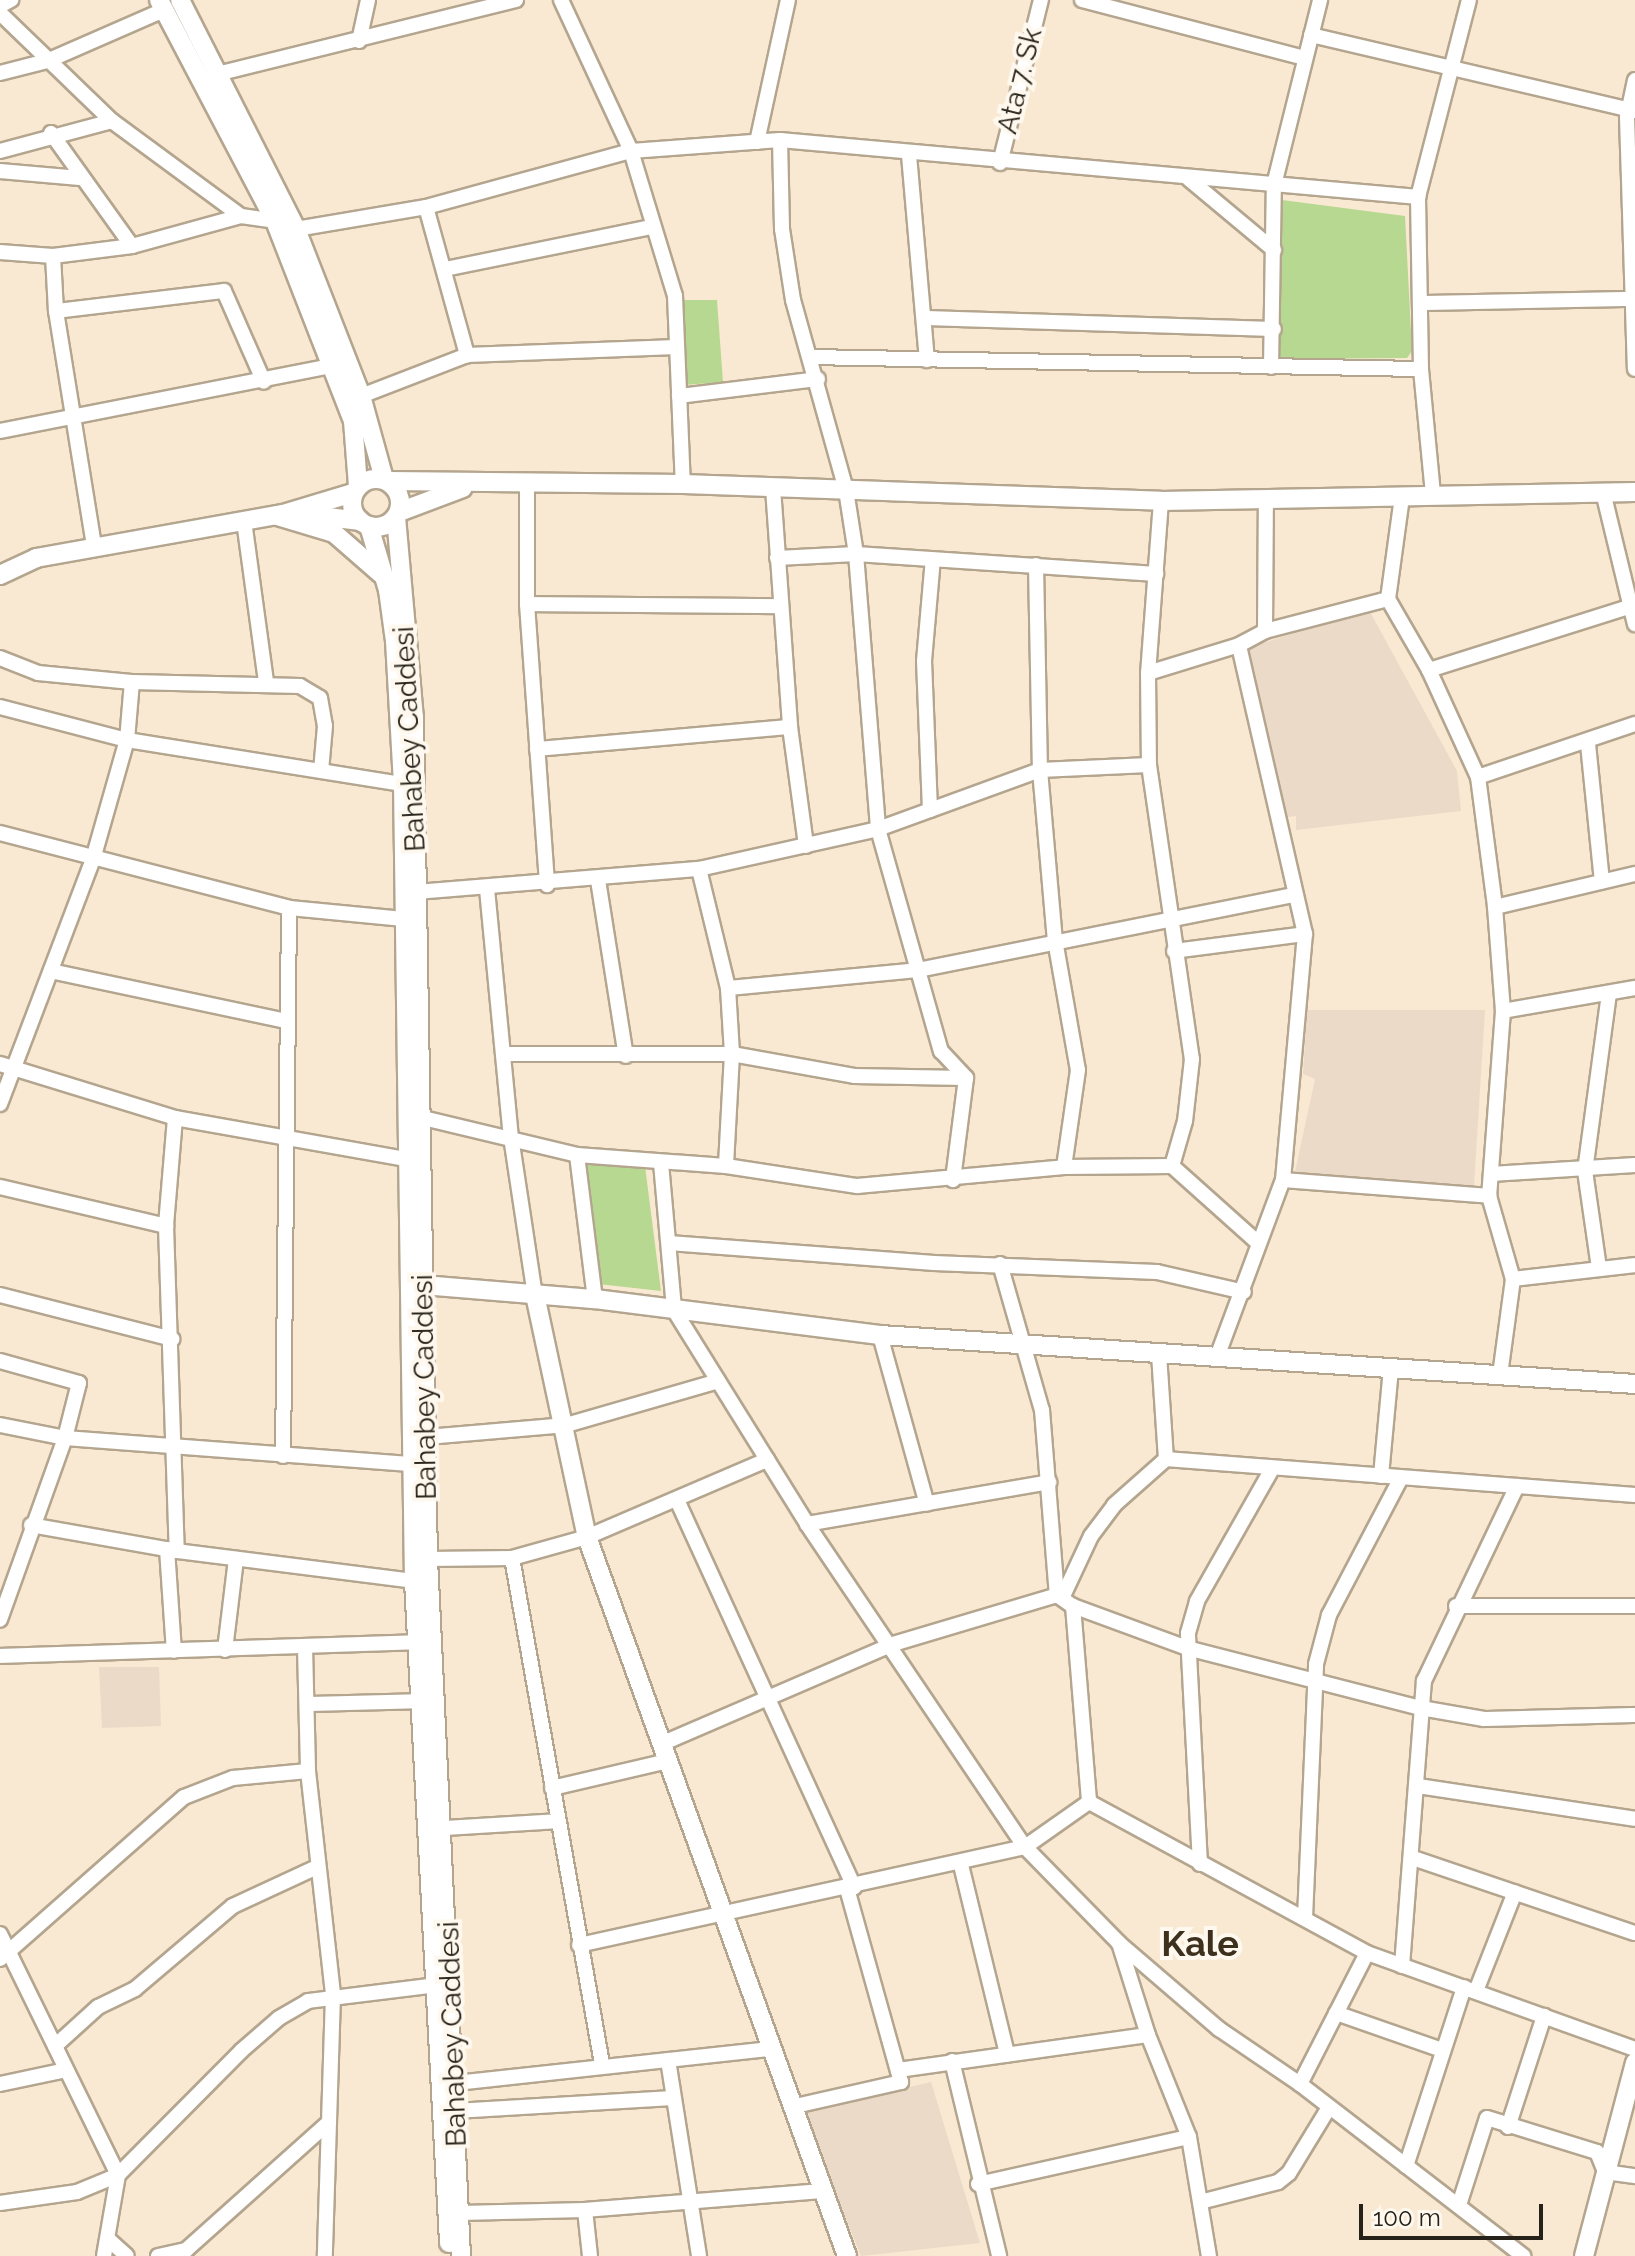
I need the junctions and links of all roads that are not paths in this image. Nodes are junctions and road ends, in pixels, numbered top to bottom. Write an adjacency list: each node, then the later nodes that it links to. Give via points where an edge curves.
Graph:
1 (11, 0): 11 (street)
2 (368, 0): 14 (street)
3 (516, 0): 14 (street)
4 (561, 0): 27 (street)
5 (788, 0): 25 (street)
6 (1041, 0): 29 (street, Ata 7. Sk)
7 (1082, 0): 15 (street)
8 (1320, 0): 13 (street)
9 (1469, 0): 17 (street)
10 (168, 3): 16 (street); 19 (street); 37 (street)
11 (0, 6)
12 (0, 13): 16 (street)
13 (1311, 35): 15 (street); 17 (street)
14 (359, 41): 19 (street)
15 (1305, 58): 33 (street)
16 (47, 61): 18 (street); 22 (street)
17 (1449, 66): 21 (street); 34 (street)
18 (0, 73)
19 (221, 73): 39 (street)
20 (1635, 80): 21 (street)
21 (1632, 111): 45 (street)
22 (112, 121): 23 (street); 36 (street)
23 (51, 133): 26 (street); 31 (street)
24 (780, 140): 25 (street); 28 (street); 52 (street, via 782,229 793,300)
25 (757, 142): 27 (street)
26 (0, 151)
27 (631, 151): 35 (street); 38 (street)
28 (909, 155): 29 (street); 48 (street)
29 (1000, 163): 32 (street)
30 (0, 171): 31 (street)
31 (80, 178): 40 (street)
32 (1188, 178): 33 (street); 41 (street)
33 (1274, 185): 34 (street); 41 (street)
34 (1418, 197): 46 (street)
35 (426, 207): 39 (street); 44 (street)
36 (241, 216): 37 (street); 40 (street)
37 (275, 221): 54 (street)
38 (652, 227): 44 (street); 50 (street, via 675,296)
39 (296, 229): 60 (street)
40 (132, 246): 43 (street)
41 (1274, 250): 49 (street)
42 (0, 252): 43 (street)
43 (53, 256): 47 (street)
44 (445, 269): 51 (street)
45 (1630, 299): 46 (street); 57 (street)
46 (1420, 303): 56 (street)
47 (56, 311): 59 (street, via 224,291); 62 (street)
48 (925, 318): 49 (street); 53 (street)
49 (1274, 329): 55 (street)
50 (676, 347): 51 (street); 61 (street)
51 (467, 355): 60 (street)
52 (810, 357): 53 (street); 58 (street)
53 (927, 360): 55 (street)
54 (330, 366): 59 (street); 69 (street, via 353,421)
55 (1271, 367): 56 (street)
56 (1421, 369): 73 (street)
57 (1635, 369)
58 (818, 379): 61 (street); 70 (street)
59 (264, 382): 62 (street)
60 (361, 396): 64 (street)
61 (679, 396): 66 (street)
62 (72, 414): 63 (street); 81 (street)
63 (0, 431)
64 (386, 480): 65 (street); 69 (street); 78 (street, via 398,491)
65 (478, 484): 67 (street); 78 (street)
66 (683, 484): 67 (street); 68 (street)
67 (527, 485): 90 (street)
68 (773, 488): 70 (street); 83 (street)
69 (356, 490): 77 (street); 80 (street, via 352,509)
70 (846, 490): 75 (street); 82 (street)
71 (1603, 492): 72 (street); 73 (street); 91 (street)
72 (1635, 492)
73 (1433, 494): 74 (street)
74 (1402, 497): 76 (street); 89 (street)
75 (1161, 501): 76 (street); 86 (street)
76 (1266, 501): 94 (street)
77 (279, 515): 79 (street); 80 (street); 88 (street, via 351,543 379,570)
78 (398, 515): 80 (street, via 384,526); 123 (street, Bahabey Caddesi, via 414,717)
79 (244, 521): 81 (street); 100 (street)
80 (365, 524): 88 (street, Bahabey Caddesi)
81 (94, 546): 87 (street, via 36,558)
82 (856, 554): 83 (street); 84 (street); 113 (street)
83 (777, 558): 92 (street)
84 (933, 559): 85 (street); 112 (street, via 924,661)
85 (1036, 565): 86 (street); 108 (street)
86 (1156, 574): 98 (street)
87 (0, 575)
88 (388, 590): 111 (street, Bahabey Caddesi)
89 (1388, 599): 94 (street); 97 (street)
90 (527, 604): 92 (street); 106 (street)
91 (1631, 605): 93 (street); 97 (street)
92 (780, 606): 103 (street)
93 (1635, 624)
94 (1265, 631): 95 (street)
95 (1239, 645): 98 (street); 124 (street)
96 (0, 658): 99 (street, via 38,673)
97 (1429, 670): 110 (street)
98 (1148, 673): 107 (street)
99 (132, 682): 100 (street); 104 (street)
100 (266, 682): 109 (street, via 300,686 320,698 325,726)
101 (0, 707): 104 (street)
102 (1635, 724): 105 (street)
103 (790, 727): 106 (street); 115 (street)
104 (127, 740): 109 (street); 116 (street)
105 (1588, 744): 110 (street); 120 (street)
106 (537, 749): 121 (street)
107 (1149, 765): 108 (street); 128 (street)
108 (1040, 770): 112 (street); 130 (street)
109 (321, 771): 111 (street)
110 (1478, 777): 125 (street)
111 (403, 784): 127 (street, Bahabey Caddesi)
112 (930, 810): 113 (street)
113 (878, 829): 115 (street); 132 (street)
114 (0, 833): 116 (street)
115 (806, 846): 117 (street)
116 (93, 859): 126 (street); 133 (street)
117 (699, 869): 119 (street); 134 (street)
118 (1635, 874): 120 (street)
119 (598, 880): 121 (street); 141 (street)
120 (1602, 881): 125 (street)
121 (547, 885): 122 (street)
122 (487, 889): 123 (street); 139 (street)
123 (417, 892): 145 (street, Bahabey Caddesi)
124 (1295, 895): 128 (street); 129 (street)
125 (1495, 907): 137 (street)
126 (289, 908): 127 (street); 138 (street)
127 (404, 919): 150 (street, Bahabey Caddesi)
128 (1169, 923): 130 (street); 131 (street)
129 (1305, 934): 131 (street); 159 (street)
130 (1055, 940): 132 (street); 155 (street, via 1078,1070)
131 (1174, 951): 154 (street, via 1192,1059 1185,1121)
132 (918, 970): 134 (street); 143 (street, via 941,1051)
133 (51, 971): 138 (street); 142 (street)
134 (728, 988): 140 (street)
135 (1635, 988): 136 (street)
136 (1609, 994): 137 (street); 156 (street)
137 (1503, 1011): 157 (street)
138 (286, 1021): 148 (street)
139 (503, 1054): 141 (street); 147 (street)
140 (732, 1054): 141 (street); 143 (street, via 854,1076); 153 (street)
141 (626, 1056)
142 (7, 1066): 144 (street); 146 (street)
143 (966, 1078): 158 (street)
144 (0, 1104)
145 (419, 1117): 147 (street); 169 (street, Bahabey Caddesi)
146 (175, 1118): 148 (street); 162 (street)
147 (511, 1137): 149 (street); 172 (street)
148 (283, 1140): 150 (street); 190 (street)
149 (577, 1155): 151 (street); 173 (street)
150 (406, 1159): 193 (street, Bahabey Caddesi)
151 (661, 1163): 153 (street); 163 (street)
152 (1635, 1165): 156 (street)
153 (726, 1166): 158 (street, via 857,1186)
154 (1172, 1166): 155 (street); 164 (street)
155 (1064, 1167): 158 (street)
156 (1585, 1171): 157 (street); 167 (street)
157 (1491, 1174): 161 (street)
158 (953, 1180)
159 (1283, 1180): 161 (street); 164 (street)
160 (0, 1187): 162 (street)
161 (1489, 1196): 168 (street)
162 (166, 1226): 176 (street)
163 (669, 1243): 165 (street); 174 (street)
164 (1258, 1243): 170 (street)
165 (1000, 1264): 170 (street, via 1157,1272); 177 (street)
166 (1635, 1265): 167 (street)
167 (1599, 1268): 168 (street)
168 (1513, 1279): 182 (street)
169 (423, 1285): 172 (street); 187 (street, Bahabey Caddesi)
170 (1244, 1292): 179 (street)
171 (0, 1295): 176 (street)
172 (535, 1295): 173 (street); 186 (street)
173 (595, 1299): 174 (street)
174 (674, 1310): 175 (street); 183 (street)
175 (880, 1335): 177 (street); 201 (street)
176 (172, 1339): 189 (street)
177 (1023, 1342): 178 (street); 197 (street, via 1042,1410)
178 (1159, 1354): 179 (street); 191 (street)
179 (1217, 1357): 181 (street)
180 (0, 1361): 188 (street, via 79,1383)
181 (1391, 1369): 182 (street); 195 (street)
182 (1500, 1375): 184 (street)
183 (718, 1381): 186 (street); 192 (street)
184 (1635, 1384)
185 (0, 1425): 188 (street)
186 (566, 1425): 187 (street); 204 (street)
187 (427, 1437): 208 (street, Bahabey Caddesi)
188 (65, 1438): 189 (street); 203 (street)
189 (177, 1445): 190 (street); 205 (street)
190 (283, 1456): 193 (street)
191 (1166, 1459): 194 (street); 210 (street, via 1114,1505 1091,1536)
192 (767, 1460): 200 (street); 202 (street)
193 (413, 1464): 209 (street, Bahabey Caddesi)
194 (1272, 1469): 195 (street); 217 (street, via 1197,1601)
195 (1381, 1476): 196 (street)
196 (1401, 1478): 198 (street); 221 (street, via 1329,1615)
197 (1049, 1482): 201 (street); 210 (street)
198 (1517, 1486): 199 (street); 211 (street)
199 (1635, 1495)
200 (677, 1500): 204 (street); 223 (street)
201 (927, 1504): 202 (street)
202 (807, 1524): 215 (street)
203 (31, 1525): 205 (street); 213 (street)
204 (587, 1537): 206 (street); 227 (street)
205 (172, 1550): 207 (street); 219 (street)
206 (512, 1558): 208 (street); 230 (street)
207 (236, 1559): 209 (street); 218 (street)
208 (428, 1559): 234 (street, Bahabey Caddesi)
209 (414, 1581): 214 (street, Bahabey Caddesi)
210 (1064, 1599): 215 (street); 217 (street); 231 (street)
211 (1456, 1606): 212 (street); 225 (street, via 1424,1681)
212 (1635, 1606)
213 (0, 1620)
214 (416, 1642): 216 (street); 222 (street, Bahabey Caddesi)
215 (893, 1644): 223 (street); 235 (street)
216 (305, 1647): 218 (street); 224 (street)
217 (1187, 1648): 221 (street); 237 (street)
218 (225, 1650): 219 (street)
219 (174, 1651): 220 (street)
220 (0, 1656)
221 (1314, 1682): 225 (street); 243 (street)
222 (419, 1701): 224 (street); 251 (street, Bahabey Caddesi)
223 (767, 1702): 227 (street); 240 (street)
224 (307, 1704): 228 (street)
225 (1421, 1708): 226 (street, via 1484,1719); 229 (street)
226 (1635, 1715)
227 (664, 1752): 230 (street); 242 (street)
228 (308, 1771): 239 (street); 249 (street, via 233,1778 184,1797)
229 (1418, 1786): 232 (street); 236 (street)
230 (552, 1788): 233 (street)
231 (1089, 1802): 235 (street); 237 (street)
232 (1635, 1819)
233 (557, 1821): 234 (street); 247 (street)
234 (444, 1828): 268 (street, Bahabey Caddesi)
235 (1025, 1847): 238 (street); 246 (street)
236 (1413, 1858): 241 (street); 250 (street)
237 (1200, 1864): 243 (street)
238 (961, 1865): 240 (street); 261 (street)
239 (317, 1867): 253 (street); 257 (street, via 233,1906 135,1989 98,2007)
240 (850, 1888): 242 (street); 267 (street)
241 (1515, 1892): 244 (street); 252 (street)
242 (724, 1913): 247 (street); 258 (street)
243 (1305, 1918): 248 (street)
244 (1635, 1933)
245 (0, 1934): 249 (street)
246 (1119, 1943): 256 (street); 270 (street, via 1219,2029)
247 (579, 1945): 265 (street)
248 (1367, 1953): 250 (street); 254 (street)
249 (5, 1956): 257 (street)
250 (1402, 1966): 252 (street)
251 (436, 1985): 253 (street); 296 (street, Bahabey Caddesi)
252 (1470, 1989): 255 (street); 260 (street)
253 (333, 1995): 275 (street); 280 (street, via 279,2018)
254 (1336, 2013): 260 (street); 270 (street)
255 (1544, 2016): 259 (street); 276 (street)
256 (1148, 2035): 261 (street); 277 (street)
257 (55, 2046): 266 (street)
258 (768, 2049): 262 (street); 272 (street)
259 (1635, 2049)
260 (1442, 2050): 278 (street)
261 (1007, 2054): 263 (street)
262 (668, 2060): 265 (street); 271 (street)
263 (952, 2061): 267 (street); 282 (street)
264 (1635, 2063): 279 (street)
265 (602, 2064): 268 (street)
266 (66, 2070): 269 (street); 280 (street)
267 (898, 2070): 272 (street, via 901,2082)
268 (456, 2083): 274 (street, Bahabey Caddesi)
269 (0, 2084)
270 (1300, 2084): 273 (street)
271 (673, 2098): 274 (street); 286 (street)
272 (791, 2107): 283 (street)
273 (1328, 2109): 278 (street); 284 (street, via 1278,2182)
274 (455, 2111): 289 (street, Bahabey Caddesi)
275 (329, 2122): 294 (street, via 186,2250); 295 (street)
276 (1508, 2127): 279 (street, via 1597,2152); 287 (street, via 1487,2118)
277 (1189, 2137): 282 (street); 284 (street)
278 (1406, 2166): 287 (street)
279 (1605, 2172): 281 (street); 303 (street)
280 (118, 2175): 285 (street, via 77,2192); 290 (street)
281 (1635, 2176)
282 (978, 2184): 301 (street)
283 (821, 2191): 286 (street); 300 (street)
284 (1204, 2201): 302 (street)
285 (0, 2203)
286 (687, 2203): 288 (street); 299 (street)
287 (1459, 2205): 291 (street)
288 (585, 2210): 289 (street); 298 (street)
289 (460, 2213): 297 (street, Bahabey Caddesi)
290 (108, 2239): 292 (street); 293 (street)
291 (1518, 2254)
292 (104, 2256)
293 (127, 2256)
294 (158, 2256)
295 (325, 2256)
296 (449, 2256)
297 (461, 2256)
298 (590, 2256)
299 (699, 2256)
300 (847, 2256)
301 (999, 2256)
302 (1209, 2256)
303 (1584, 2256)

